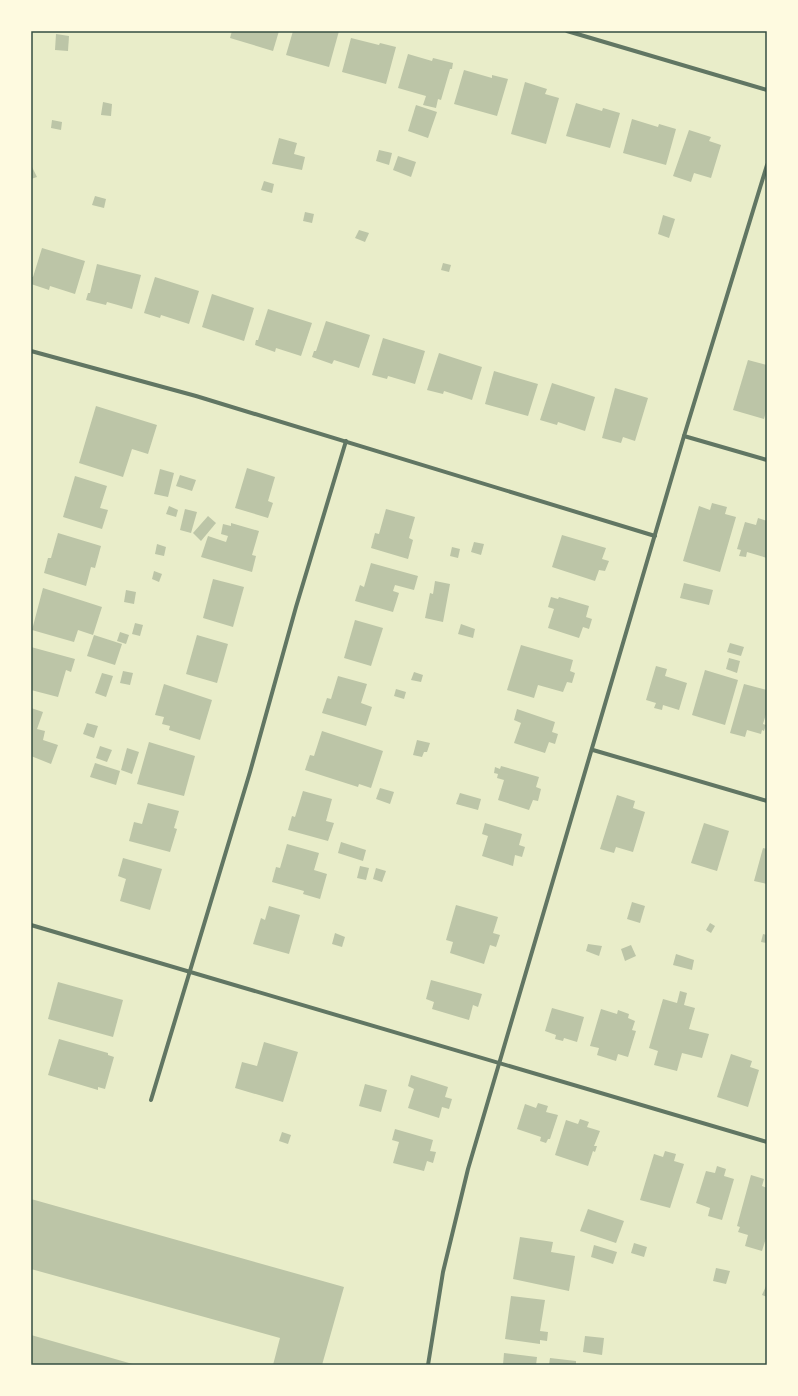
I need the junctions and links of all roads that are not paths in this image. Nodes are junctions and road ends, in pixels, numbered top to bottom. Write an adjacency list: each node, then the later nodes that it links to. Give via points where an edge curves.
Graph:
1 (567, 31): 2 (street)
2 (767, 90)
3 (767, 165): 5 (street)
4 (31, 351): 6 (street, via 196,396)
5 (684, 436): 7 (street); 8 (street)
6 (346, 441): 8 (street); 12 (street)
7 (767, 460)
8 (656, 536): 9 (street)
9 (593, 750): 10 (street); 13 (street)
10 (767, 801)
11 (31, 925): 12 (street)
12 (189, 971): 13 (street); 14 (street)
13 (500, 1062): 15 (street); 16 (street, via 468,1169 443,1272)
14 (151, 1100)
15 (767, 1142)
16 (428, 1365)

